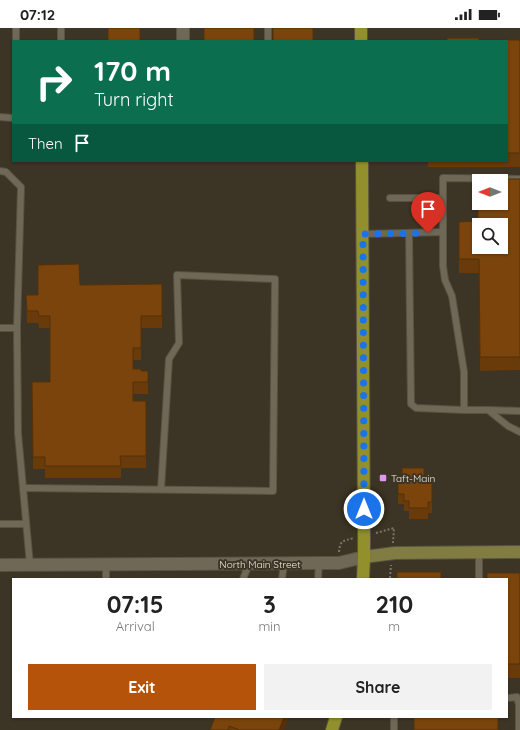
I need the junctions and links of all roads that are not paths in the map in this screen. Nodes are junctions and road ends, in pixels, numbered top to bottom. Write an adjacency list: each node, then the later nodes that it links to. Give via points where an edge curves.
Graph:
1 (16, 28): 6 (lane)
2 (61, 28): 7 (lane)
3 (183, 28): 8 (street)
4 (268, 28): 9 (lane)
5 (361, 28): 10 (main road)
6 (16, 40)
7 (61, 40)
8 (183, 40)
9 (268, 40)
10 (361, 40)
11 (0, 118): 12 (lane)
12 (12, 118)
13 (362, 162): 20 (main road)
14 (0, 171): 22 (lane, via 6,172 21,187)
15 (520, 179): 17 (lane, via 443,178)
16 (390, 198): 17 (lane)
17 (443, 198): 18 (lane)
18 (443, 232): 19 (lane); 23 (lane, via 445,280 452,296 464,372)
19 (409, 233): 20 (lane); 23 (lane, via 411,404 416,408)
20 (363, 234): 33 (main road)
21 (0, 328): 22 (lane)
22 (17, 328): 27 (lane, via 18,433)
23 (464, 410): 24 (lane)
24 (488, 410): 25 (lane); 26 (lane)
25 (520, 411)
26 (520, 432)
27 (22, 488): 28 (lane); 30 (lane)
28 (161, 489): 28 (lane, via 273,491 275,279 176,275 179,343 169,359)
29 (0, 524): 30 (lane)
30 (26, 524): 38 (lane)
31 (479, 552): 32 (main road, North Main Street); 33 (main road, North Main Street, via 396,553); 45 (lane)
32 (520, 552)
33 (364, 557): 35 (street, North Main Street, via 340,563); 44 (main road)
34 (284, 563): 35 (street, North Main Street); 36 (street, North Main Street); 42 (lane)
35 (319, 563): 43 (lane)
36 (249, 564): 39 (street, North Main Street); 41 (lane)
37 (0, 565): 38 (street, North Main Street)
38 (30, 565): 39 (street, North Main Street)
39 (106, 565): 40 (lane)
40 (106, 578)
41 (243, 578)
42 (282, 578)
43 (318, 578)
44 (363, 578)
45 (479, 578)
46 (508, 698): 51 (lane, via 517,697)
47 (336, 718): 49 (main road)
48 (394, 718): 50 (lane)
49 (332, 730)
50 (394, 730)
51 (519, 730)

